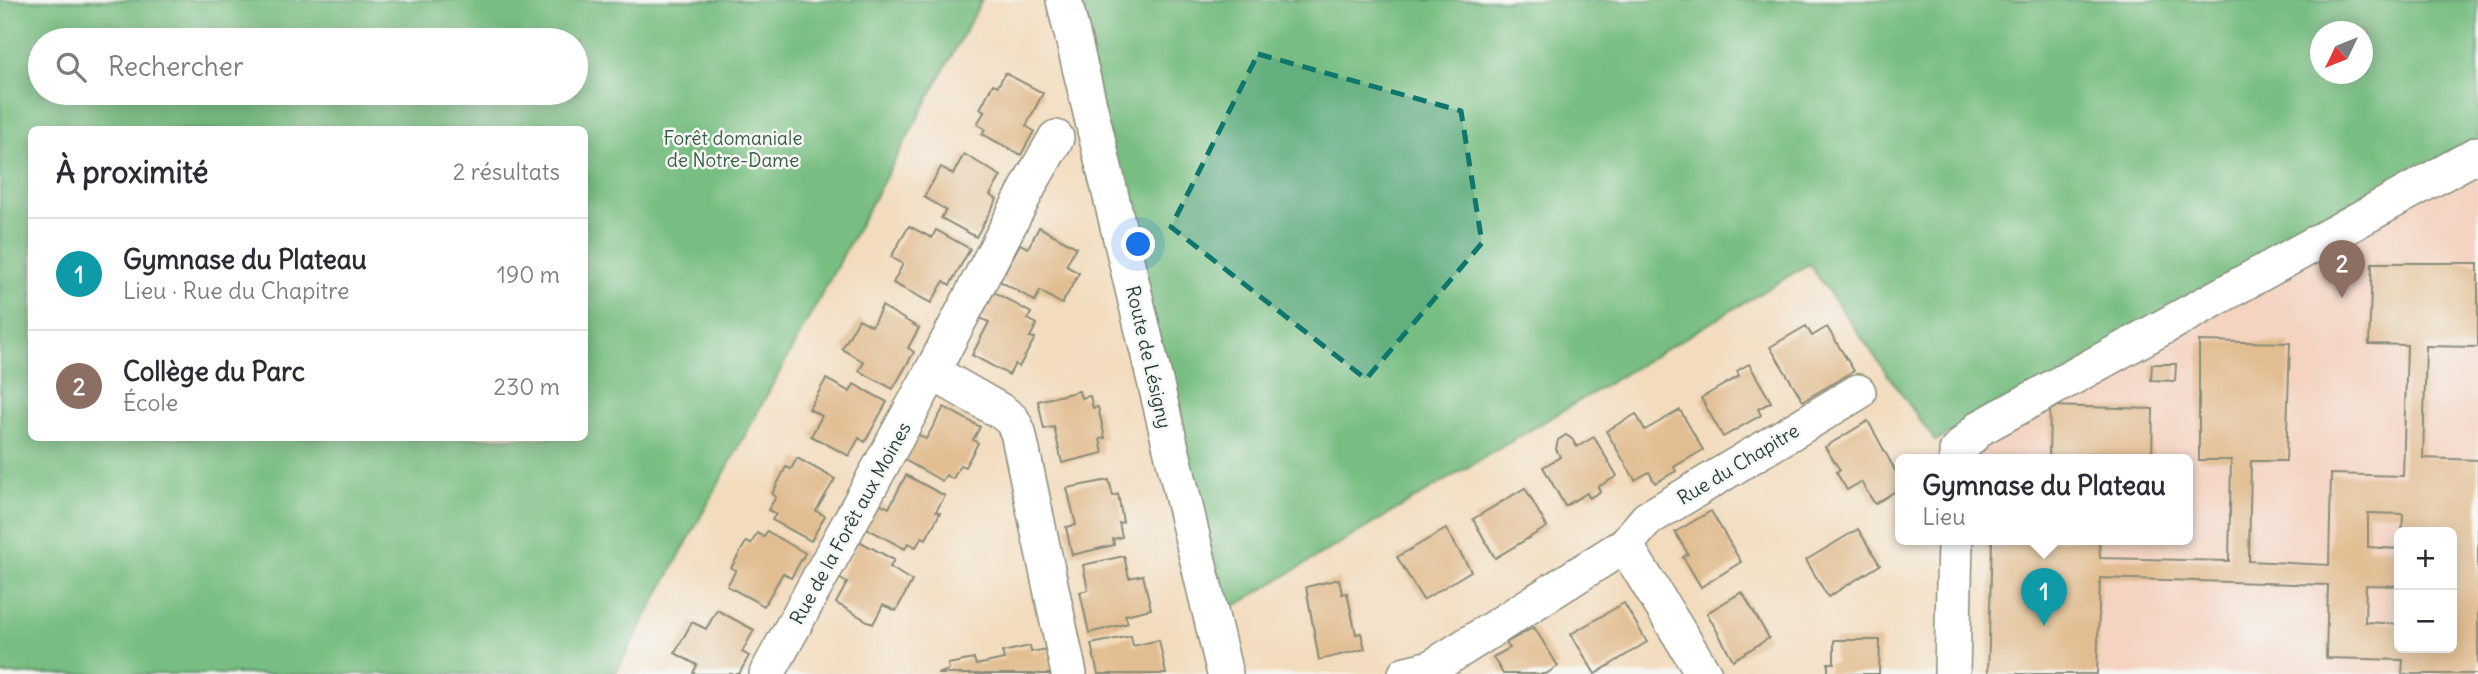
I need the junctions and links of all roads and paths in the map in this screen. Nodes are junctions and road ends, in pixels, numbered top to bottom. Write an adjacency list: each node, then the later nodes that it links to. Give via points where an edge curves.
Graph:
1 (1063, 0): 12 (street, Route de Lésigny)
2 (1056, 138): 4 (street, Rue de la Forêt aux Moines)
3 (2478, 154): 6 (street, via 1980,428)
4 (932, 372): 10 (street, Rue de la Forêt aux Moines); 11 (street, via 1002,412 1018,432)
5 (1858, 392): 7 (street, Rue du Chapitre, via 1647,519)
6 (1957, 454)
7 (1625, 545): 9 (street, Rue du Chapitre); 13 (street)
8 (1955, 545): 14 (street)
9 (1423, 672)
10 (767, 674)
11 (1069, 674)
12 (1225, 674)
13 (1703, 674)
14 (1952, 674)

